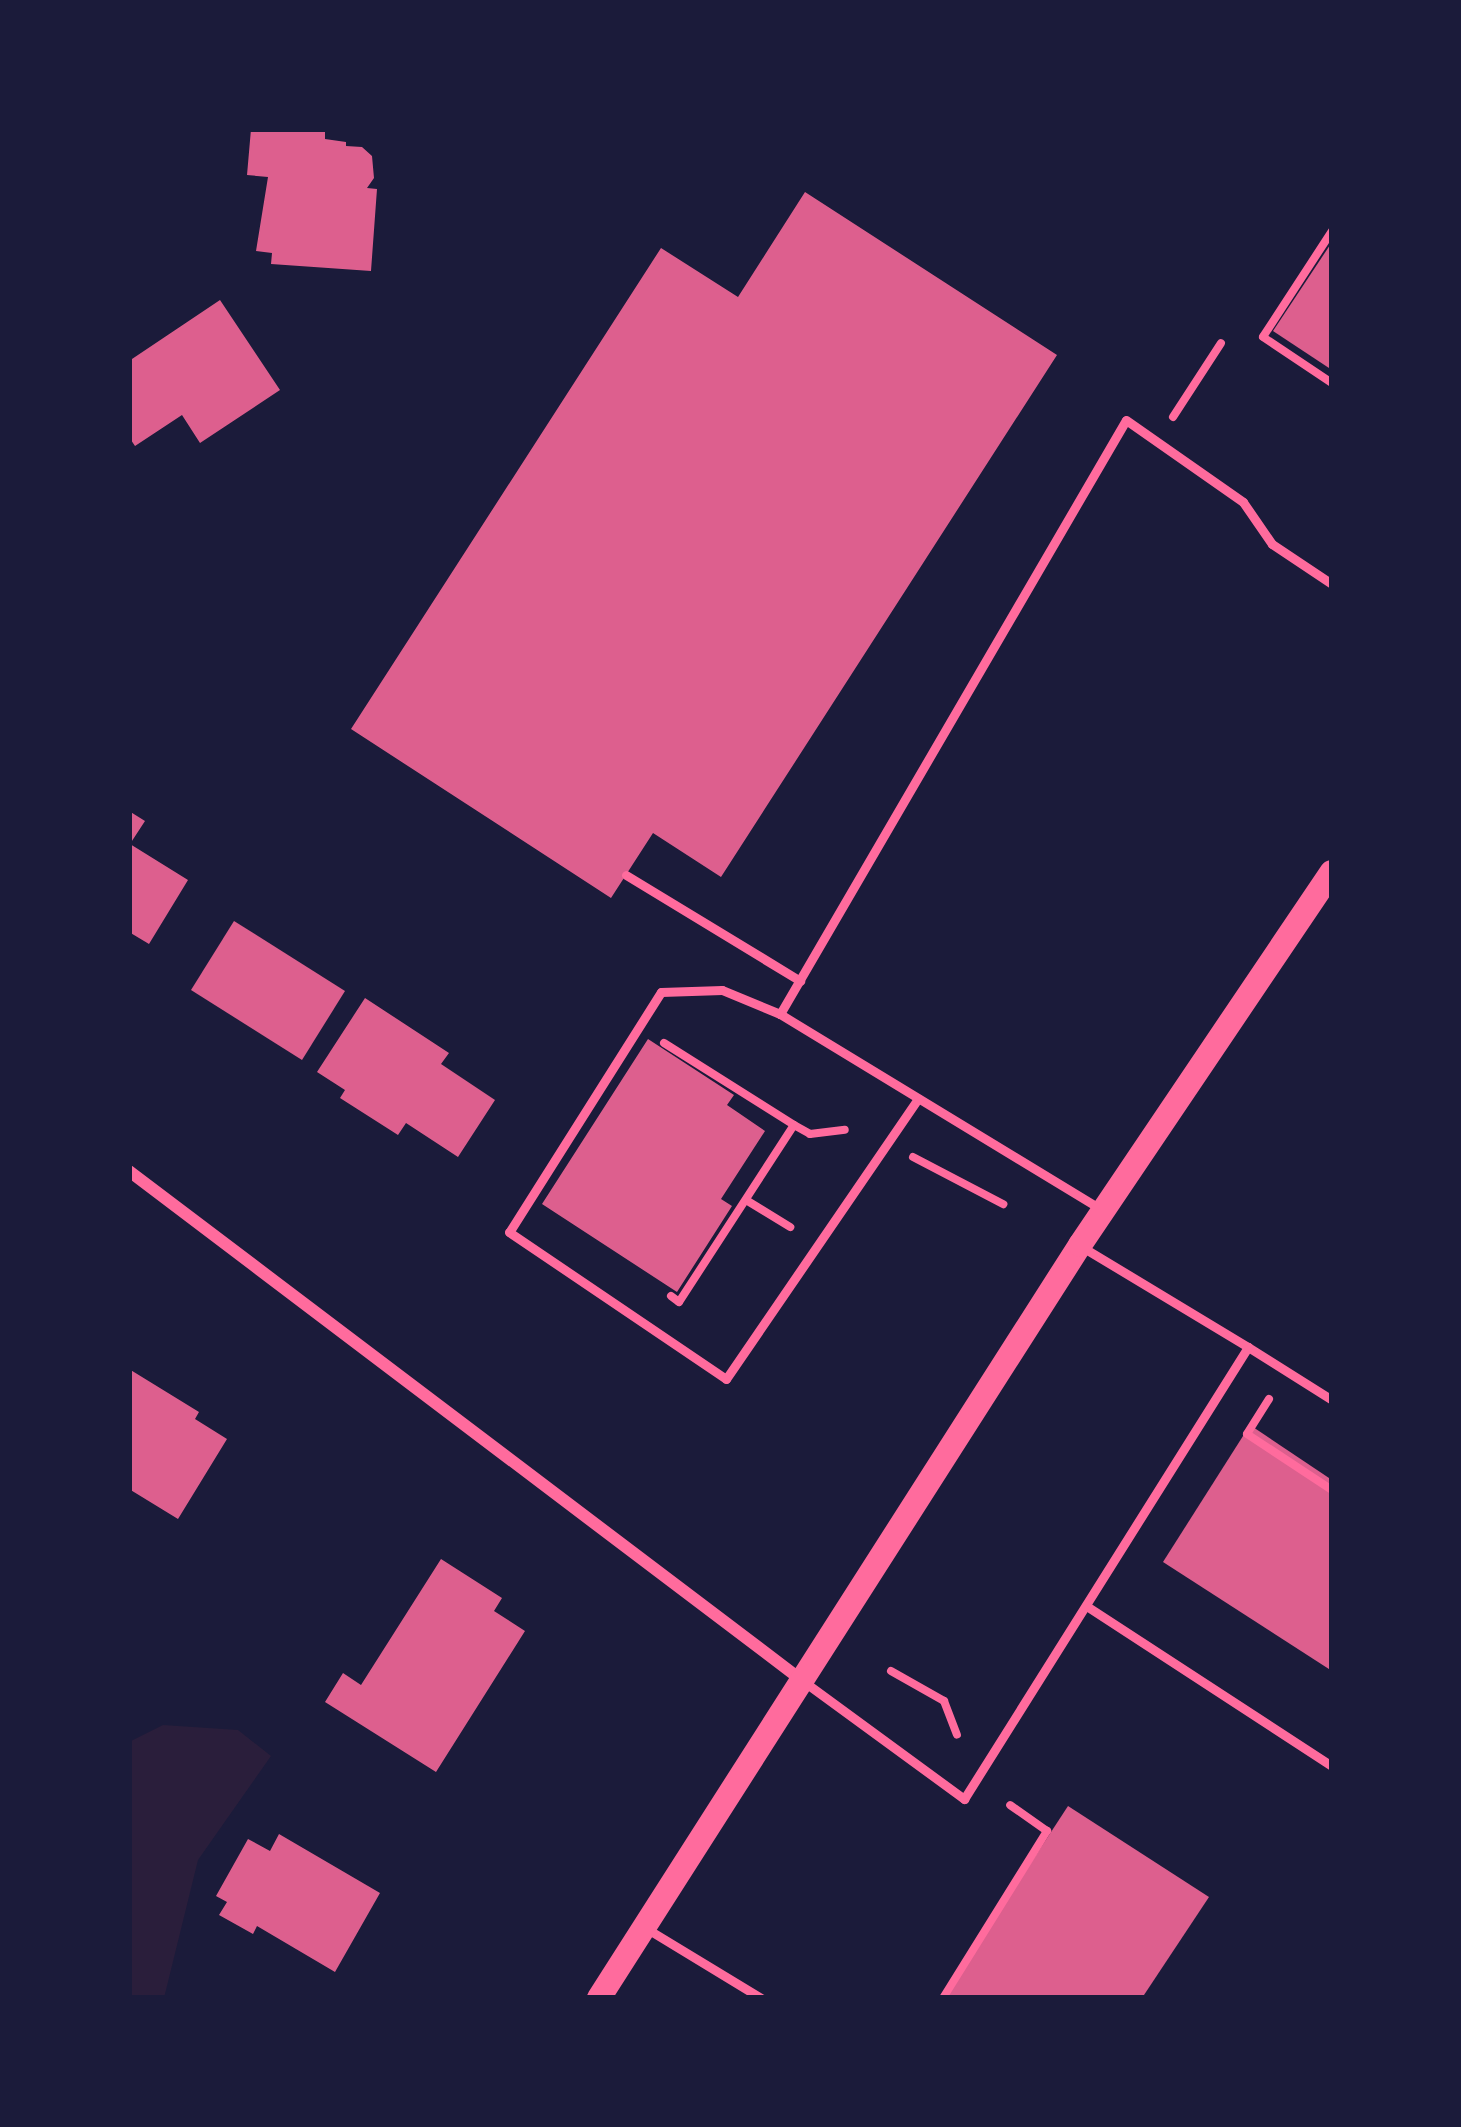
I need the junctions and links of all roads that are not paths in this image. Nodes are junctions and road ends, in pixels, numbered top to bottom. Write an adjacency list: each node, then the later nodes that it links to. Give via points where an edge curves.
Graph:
1 (1332, 584): 4 (lane, via 1272,544 1244,502 1126,420)
2 (1332, 872): 8 (main road)
3 (626, 875): 4 (lane)
4 (800, 981): 5 (lane)
5 (780, 1014): 6 (lane); 6 (lane, via 722,990 661,992 509,1232 726,1379)
6 (918, 1099): 8 (lane)
7 (129, 1171): 13 (street)
8 (1102, 1211): 9 (main road)
9 (1080, 1245): 10 (lane); 13 (main road)
10 (1249, 1347): 11 (lane); 12 (lane)
11 (1332, 1400)
12 (1088, 1606): 13 (lane, via 964,1798); 14 (lane)
13 (799, 1678): 15 (main road)
14 (1332, 1766)
15 (644, 1927): 16 (main road); 17 (lane)
16 (599, 1998)
17 (761, 1998)

